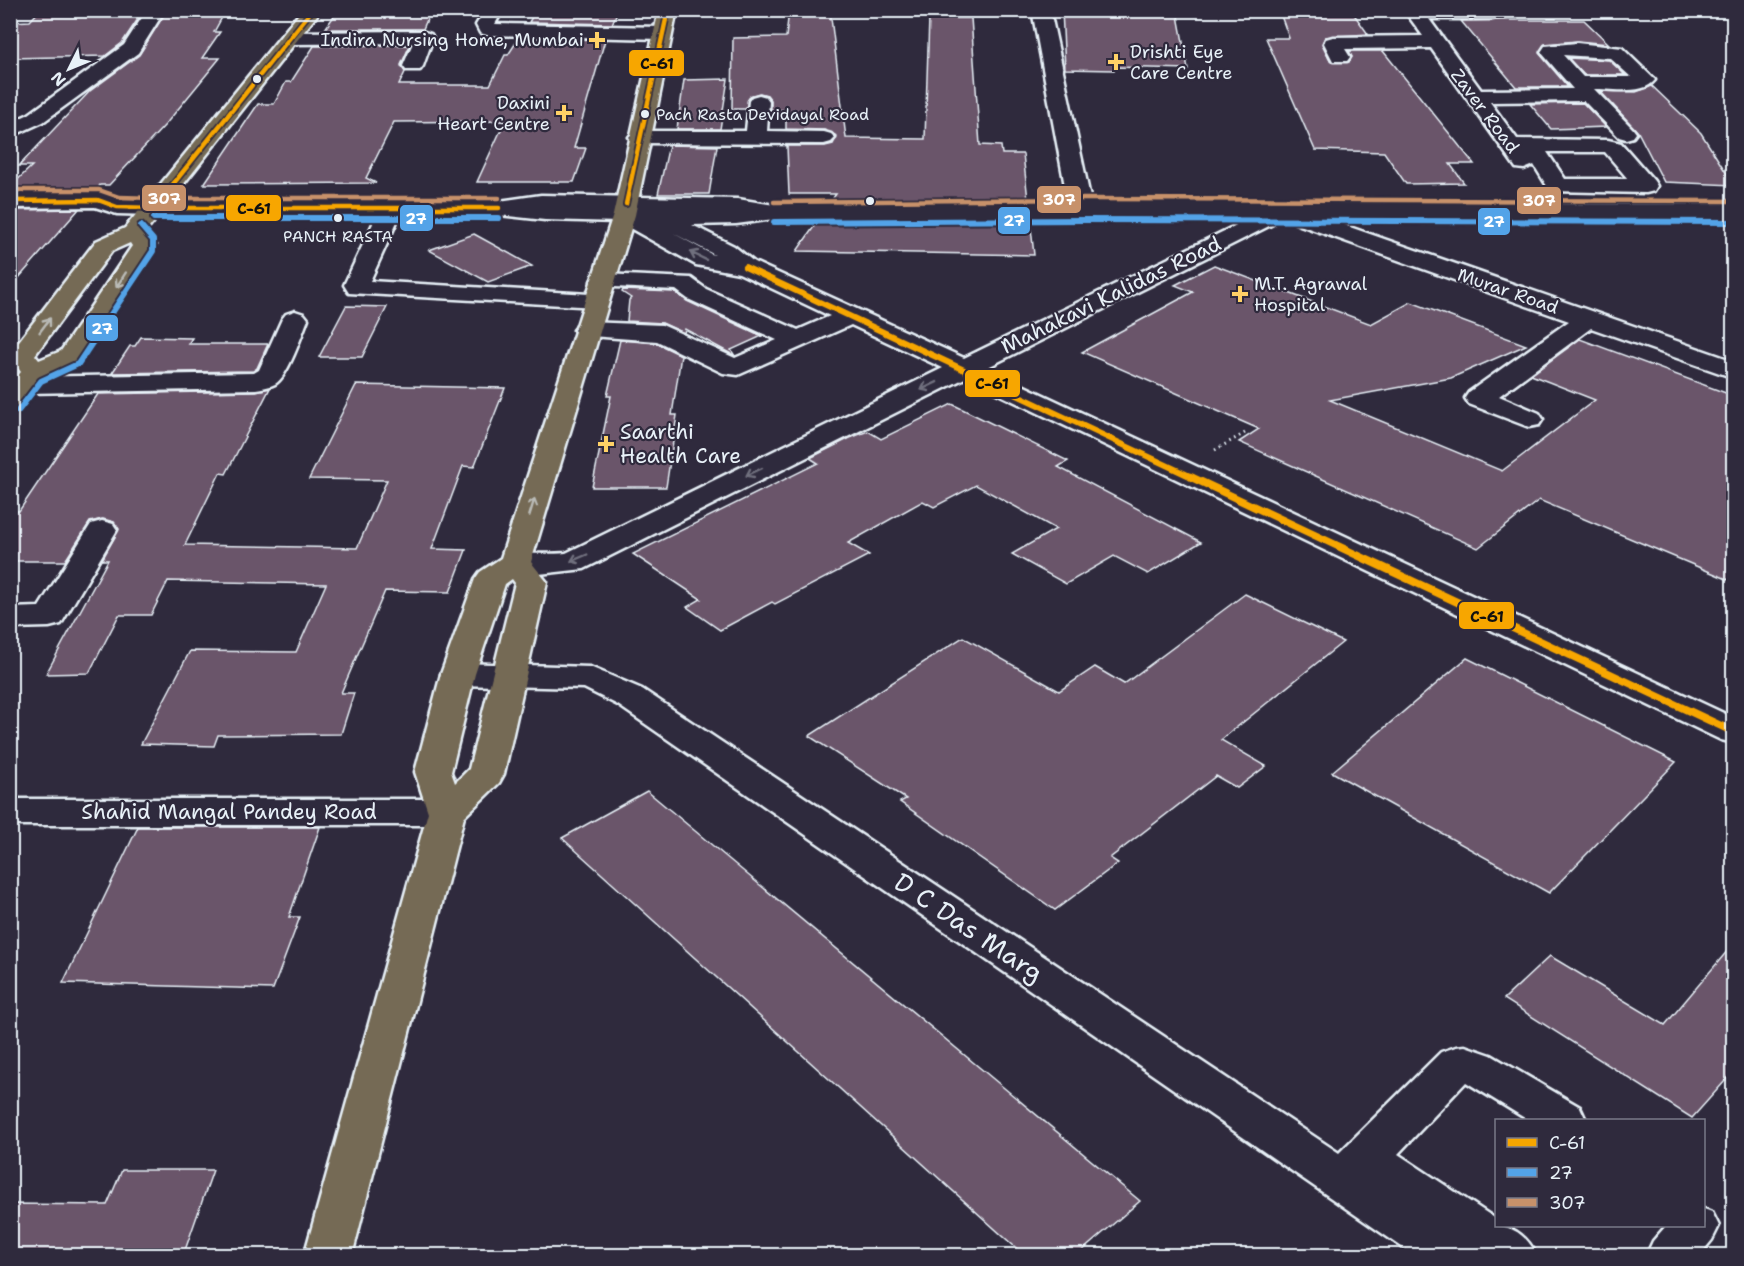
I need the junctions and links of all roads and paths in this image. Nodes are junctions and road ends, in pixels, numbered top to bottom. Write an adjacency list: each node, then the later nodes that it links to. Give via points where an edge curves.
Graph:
1 (156, 10): 17 (street, via 131,49 36,118)
2 (312, 10): 10 (main road)
3 (494, 10): 8 (street, via 485,26 496,30)
4 (668, 10): 8 (main road)
5 (1041, 10): 29 (street)
6 (1497, 10): 7 (street, via 1492,14)
7 (1415, 12): 11 (street, Zaver Road)
8 (662, 33): 19 (main road)
9 (373, 37): 10 (street); 12 (street); 14 (street, via 424,38)
10 (290, 38): 26 (main road)
11 (1434, 42): 13 (street, via 1333,43); 15 (street, Zaver Road)
12 (363, 57)
13 (1340, 57)
14 (413, 66)
15 (1474, 96): 18 (street, via 1584,89); 22 (street, Zaver Road)
16 (759, 101): 20 (street)
17 (10, 131)
18 (1626, 133)
19 (640, 137): 20 (street); 28 (main road)
20 (756, 137): 21 (street)
21 (824, 138)
22 (1521, 145): 23 (street, Zaver Road); 23 (street, via 1613,148 1646,184 1594,193 1558,186)
23 (1537, 168): 31 (street, Zaver Road)
24 (10, 201): 25 (street, via 98,200)
25 (117, 207): 26 (street); 34 (street, via 95,215)
26 (154, 208): 27 (street); 37 (main road)
27 (392, 208): 28 (street, via 499,208 541,202); 39 (street, via 357,285 363,290)
28 (625, 210): 32 (street, via 738,206); 35 (street); 38 (street, one-way to 28, via 704,260); 39 (main road)
29 (1081, 210): 30 (street); 32 (street)
30 (1282, 211): 31 (street); 42 (street, Murar Road); 45 (street, Mahakavi Kalidas Road)
31 (1559, 211): 33 (street)
32 (774, 212): 36 (street)
33 (1734, 212)
34 (10, 216)
35 (658, 217): 36 (street); 38 (street)
36 (743, 218): 38 (street, via 734,227)
37 (133, 233): 47 (main road, one-way to 37, via 22,355 104,246); 47 (main road, one-way to 47, via 144,245 70,357)
38 (736, 259): 40 (street)
39 (600, 290): 43 (main road); 44 (street, via 682,283)
40 (851, 316): 44 (street); 45 (street)
41 (295, 319): 47 (street, via 271,374 256,381)
42 (1588, 319): 46 (street, Murar Road); 48 (street, via 1479,398)
43 (587, 330): 44 (street, via 662,333 732,367); 50 (main road, one-way to 43)
44 (798, 340)
45 (964, 368): 50 (street, Mahakavi Kalidas Road, one-way to 50, via 573,561); 54 (street)
46 (1734, 370)
47 (23, 387)
48 (1529, 419)
49 (102, 530): 51 (street, via 49,617)
50 (515, 563): 52 (main road, via 491,579); 53 (main road, via 531,582)
51 (10, 618)
52 (458, 674): 53 (street, D C Das Marg); 56 (main road, via 433,772)
53 (510, 674): 56 (main road, via 486,774); 58 (street, D C Das Marg, via 590,678 630,697)
54 (1734, 732)
55 (10, 812): 56 (street, Shahid Mangal Pandey Road)
56 (447, 812): 60 (main road)
57 (1562, 1119): 58 (street, via 1476,1068 1456,1064)
58 (1354, 1168): 59 (street); 61 (street, D C Das Marg)
59 (1508, 1254)
60 (328, 1256)
61 (1454, 1256)

